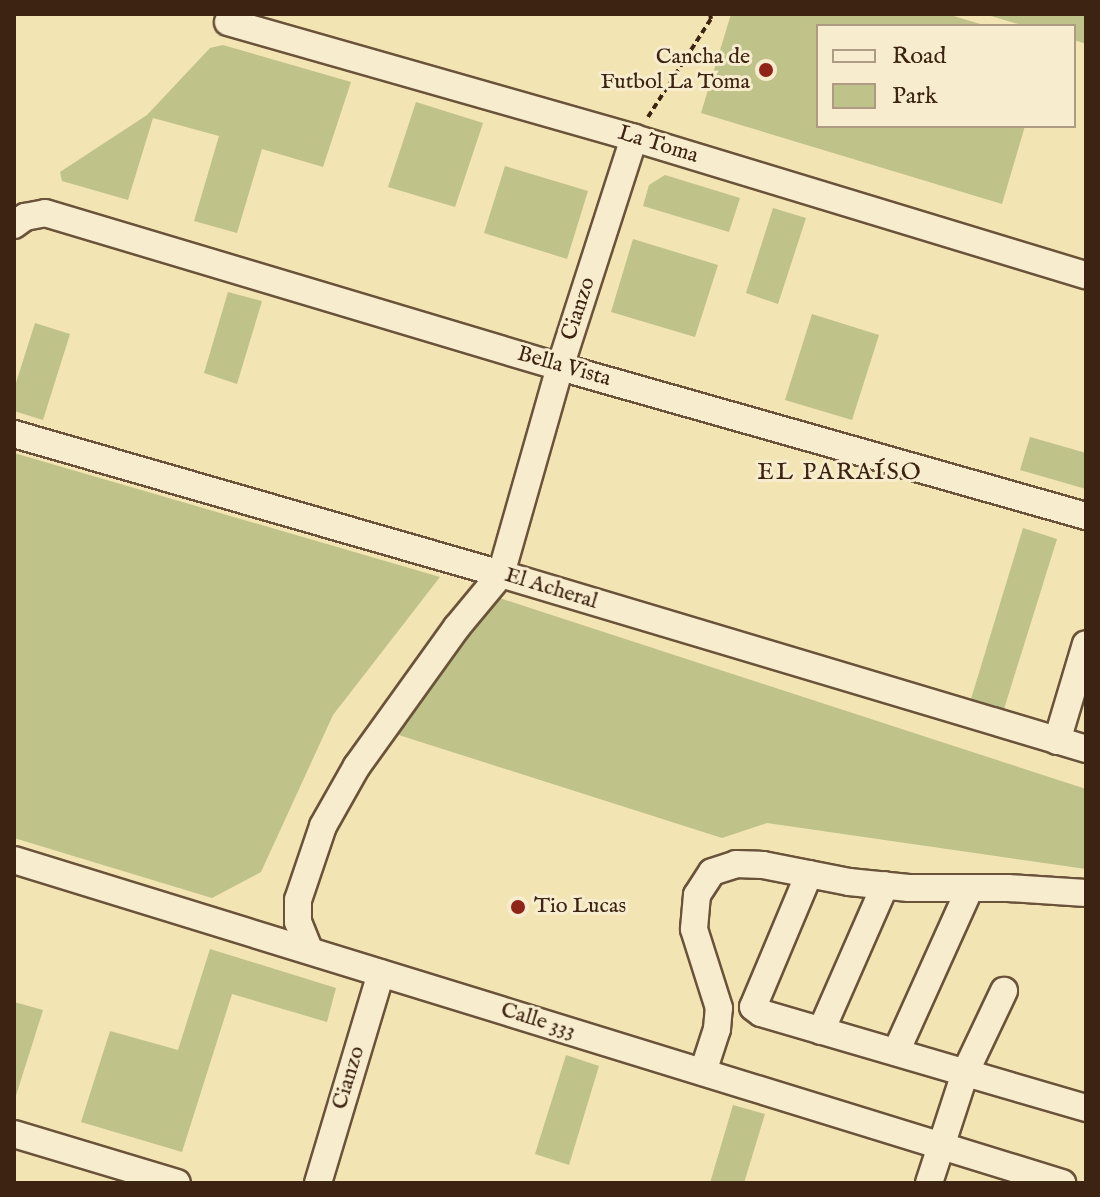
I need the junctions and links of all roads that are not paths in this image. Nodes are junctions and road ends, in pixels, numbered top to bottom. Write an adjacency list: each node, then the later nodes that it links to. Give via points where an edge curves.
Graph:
1 (228, 22): 2 (street, La Toma)
2 (634, 138): 4 (street, La Toma); 5 (street, Cianzo)
3 (14, 225): 5 (street, Bella Vista, via 45,213)
4 (1086, 275)
5 (560, 367): 7 (street, Bella Vista); 8 (street, Cianzo)
6 (14, 434): 8 (street, El Acheral)
7 (1086, 516)
8 (501, 574): 10 (street, El Acheral); 17 (street, via 357,766 323,826)
9 (1086, 644): 10 (street)
10 (1057, 741): 11 (street, El Acheral)
11 (1086, 749)
12 (14, 860): 18 (street, Calle 333)
13 (809, 874): 14 (street); 22 (street, via 753,1007); 24 (street, via 736,864 712,872 697,895 694,929 719,1008)
14 (885, 885): 15 (street); 22 (street)
15 (969, 890): 16 (street); 23 (street)
16 (1086, 893)
17 (298, 900): 18 (street); 19 (street, via 298,922)
18 (259, 934): 19 (street, Calle 333)
19 (309, 949): 20 (street, Calle 333)
20 (381, 973): 24 (street, Calle 333); 30 (street, Cianzo)
21 (1004, 991): 25 (street)
22 (821, 1031): 23 (street)
23 (896, 1052): 25 (street)
24 (703, 1072): 28 (street, Calle 333)
25 (965, 1073): 26 (street); 28 (street)
26 (1086, 1108)
27 (14, 1134): 29 (street)
28 (941, 1146): 31 (street); 32 (street, Calle 333)
29 (177, 1183)
30 (318, 1183)
31 (929, 1183)
32 (1062, 1183)

